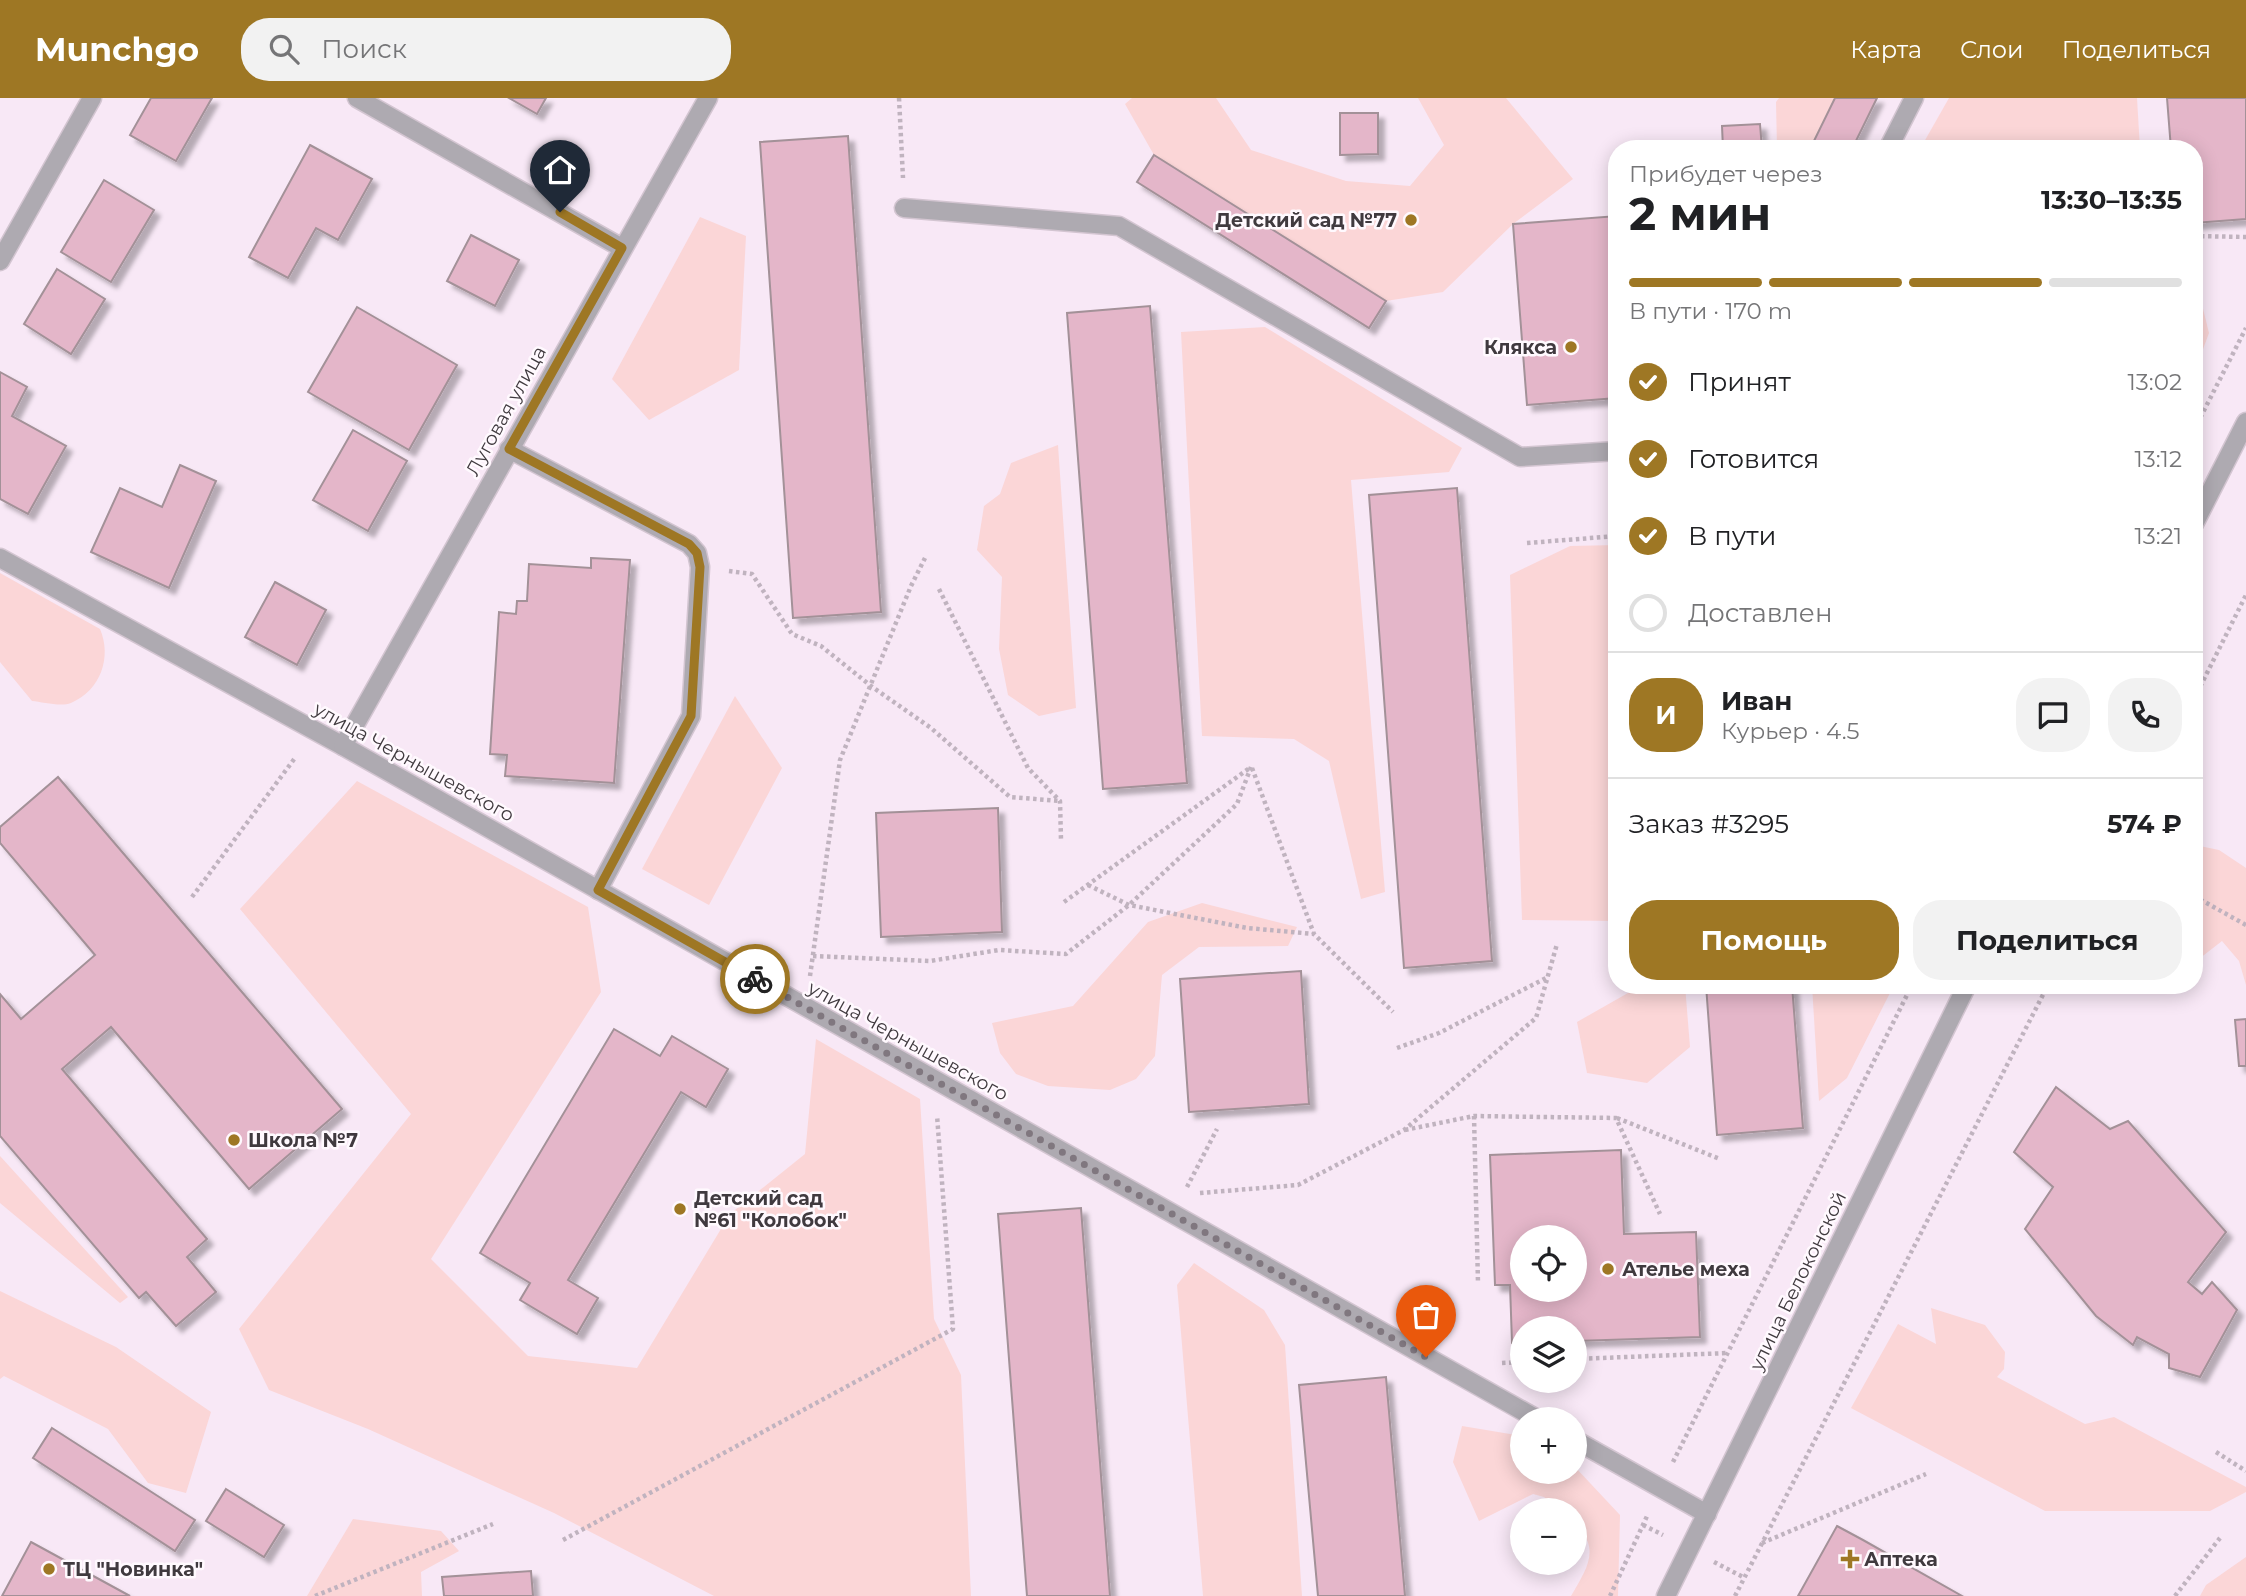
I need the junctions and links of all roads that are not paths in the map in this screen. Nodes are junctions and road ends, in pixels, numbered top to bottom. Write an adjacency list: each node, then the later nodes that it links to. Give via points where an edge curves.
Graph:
1 (92, 98): 8 (street)
2 (357, 98): 7 (street)
3 (708, 98): 7 (street, Луговая улица)
4 (1914, 98): 5 (street)
5 (1893, 140)
6 (904, 208): 11 (street, via 1119,226 1520,457)
7 (622, 248): 10 (street, Луговая улица)
8 (0, 261)
9 (2246, 422): 12 (street)
10 (509, 449): 14 (street, Луговая улица); 15 (street, via 689,544 700,567 691,716)
11 (1608, 452)
12 (2203, 506)
13 (0, 558): 14 (street, улица Чернышевского)
14 (343, 746): 15 (street, улица Чернышевского)
15 (598, 890): 17 (street, улица Чернышевского)
16 (1963, 994): 19 (street, улица Белоконской)
17 (1516, 1407)
18 (1587, 1447): 19 (street)
19 (1707, 1514): 20 (street, улица Белоконской)
20 (1666, 1596)

